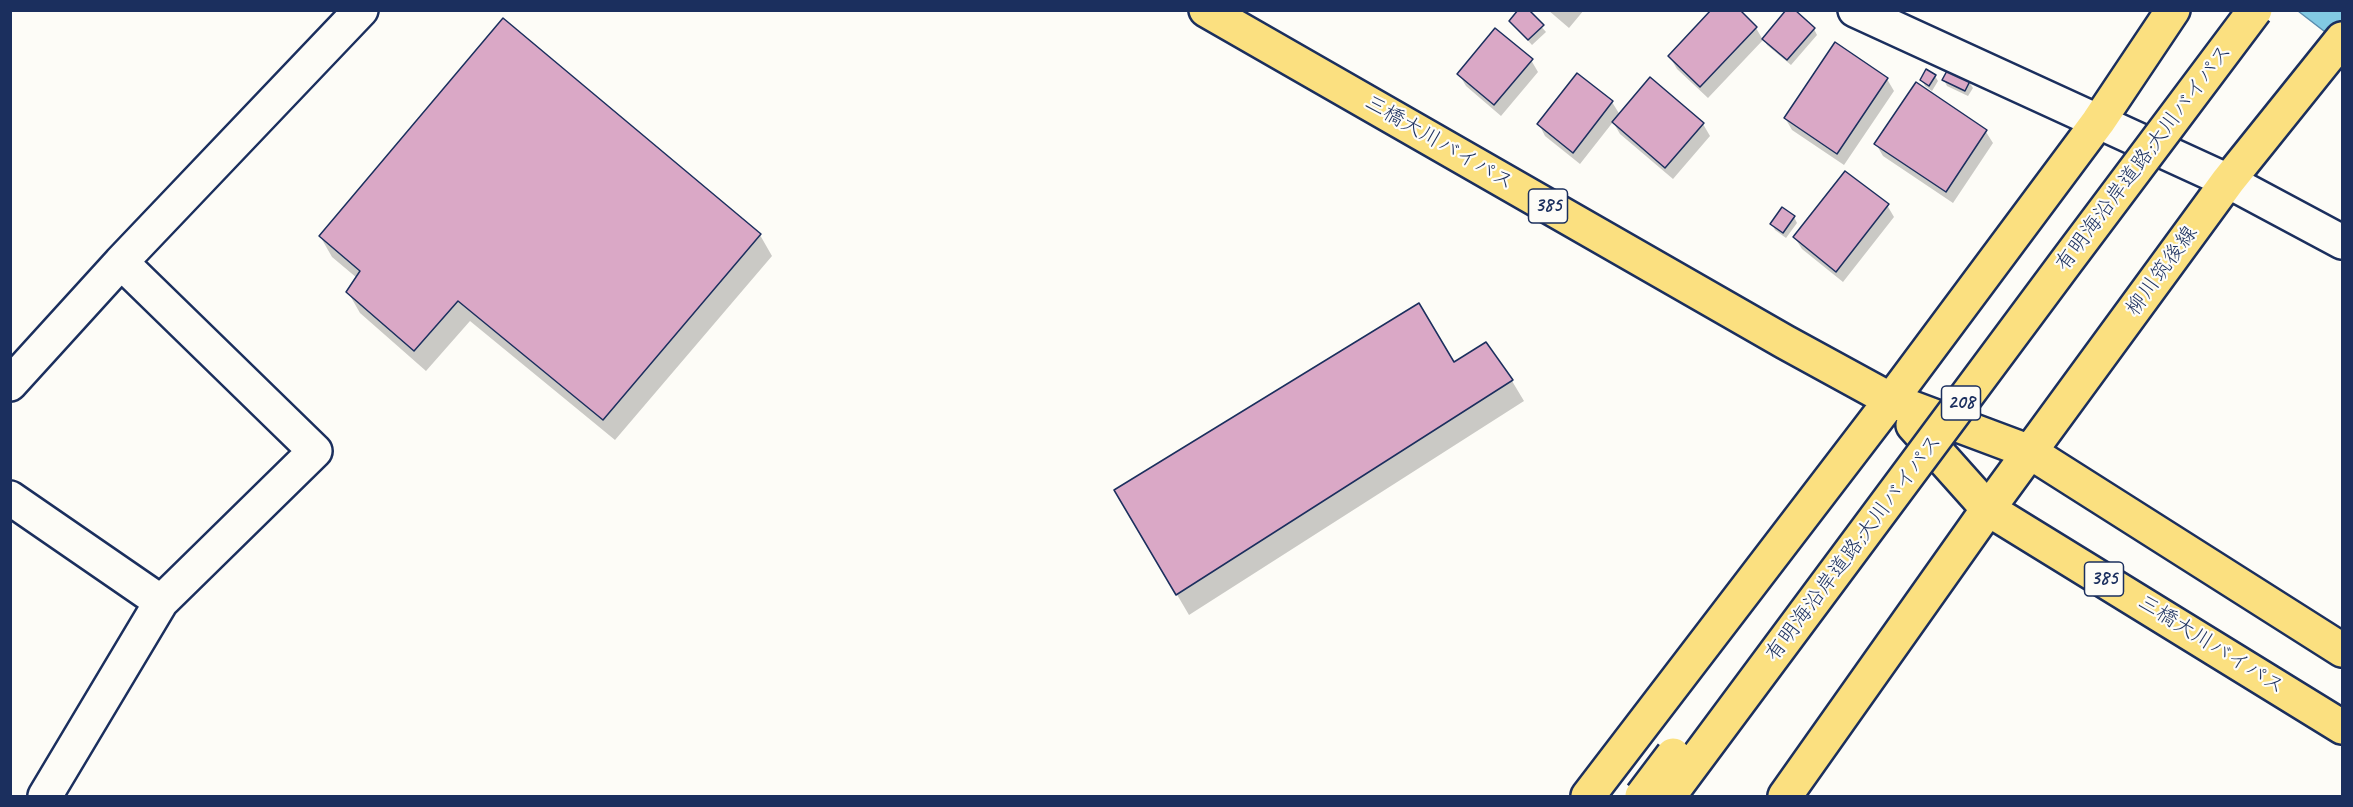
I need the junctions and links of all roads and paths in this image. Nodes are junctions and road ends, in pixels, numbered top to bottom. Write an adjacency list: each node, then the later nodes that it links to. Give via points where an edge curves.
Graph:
1 (361, 10): 11 (street)
2 (1206, 10): 13 (main road, 三橋大川バイパス / 385)
3 (1856, 10): 8 (street)
4 (2173, 10): 8 (main road)
5 (2227, 10): 22 (main road, 有明海沿岸道路;大川バイパス / 208, bridge)
6 (2255, 10): 23 (main road, 有明海沿岸道路;大川バイパス / 208, bridge)
7 (2343, 39): 9 (main road, 柳川筑後線)
8 (2098, 122): 9 (street); 13 (main road)
9 (2228, 180): 10 (street); 14 (main road, 柳川筑後線)
10 (2343, 242)
11 (121, 262): 12 (street); 17 (street, via 315,451)
12 (10, 384)
13 (1891, 400): 14 (main road, 三橋大川バイパス / 385); 16 (main road, 三橋大川バイパス / 385); 21 (main road)
14 (2030, 452): 16 (main road, 柳川筑後線); 18 (main road, 三橋大川バイパス / 385)
15 (10, 498): 17 (street)
16 (1988, 509): 19 (main road, 三橋大川バイパス / 385); 24 (main road, 柳川筑後線)
17 (161, 602): 20 (street)
18 (2343, 650)
19 (2343, 727)
20 (45, 796)
21 (1588, 796)
22 (1642, 796)
23 (1669, 796)
24 (1785, 796)

